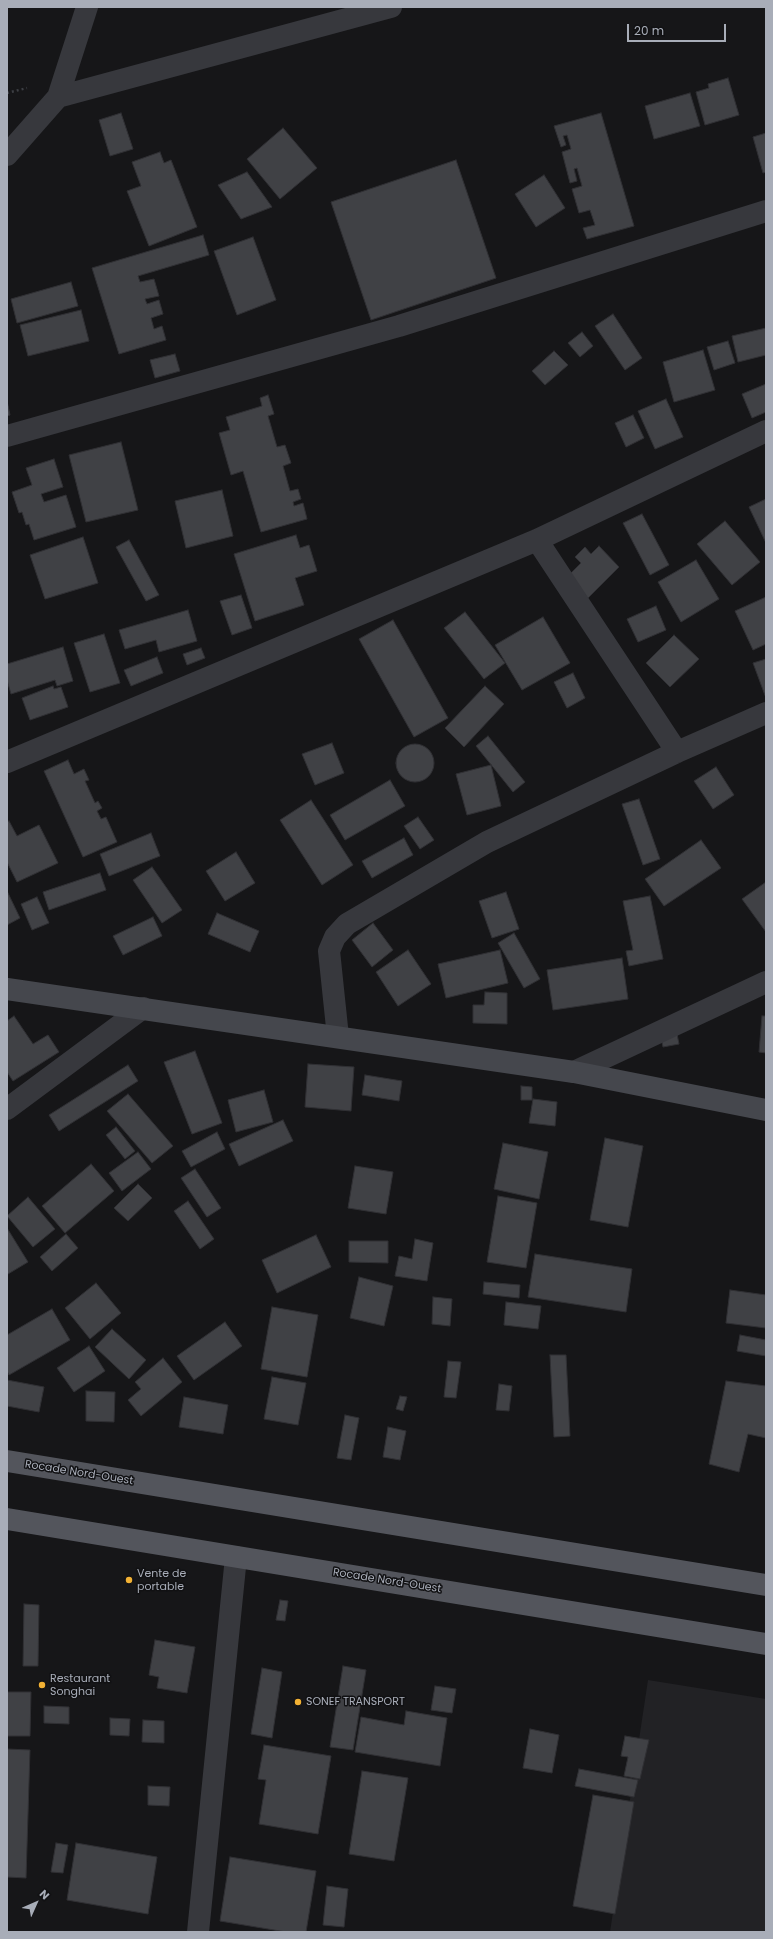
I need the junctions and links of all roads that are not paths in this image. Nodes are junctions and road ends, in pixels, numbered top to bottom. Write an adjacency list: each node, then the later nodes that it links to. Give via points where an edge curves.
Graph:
1 (87, 7): 3 (street)
2 (391, 7): 3 (street)
3 (58, 97): 4 (street)
4 (7, 155)
5 (766, 211): 7 (street, via 399,326)
6 (766, 431): 8 (street)
7 (7, 436)
8 (537, 540): 10 (street); 11 (street)
9 (766, 713): 10 (street)
10 (677, 752): 15 (street, via 487,842 347,924 335,937 329,951)
11 (7, 762)
12 (766, 982): 16 (street)
13 (7, 989): 14 (street)
14 (143, 1008): 15 (street); 17 (street)
15 (338, 1037): 16 (street)
16 (574, 1072): 18 (street)
17 (7, 1109)
18 (766, 1110)
19 (7, 1461): 22 (main road, Rocade Nord-Ouest)
20 (7, 1519): 21 (main road, Rocade Nord-Ouest)
21 (236, 1557): 23 (main road, Rocade Nord-Ouest); 24 (street)
22 (766, 1585)
23 (766, 1644)
24 (198, 1932)

